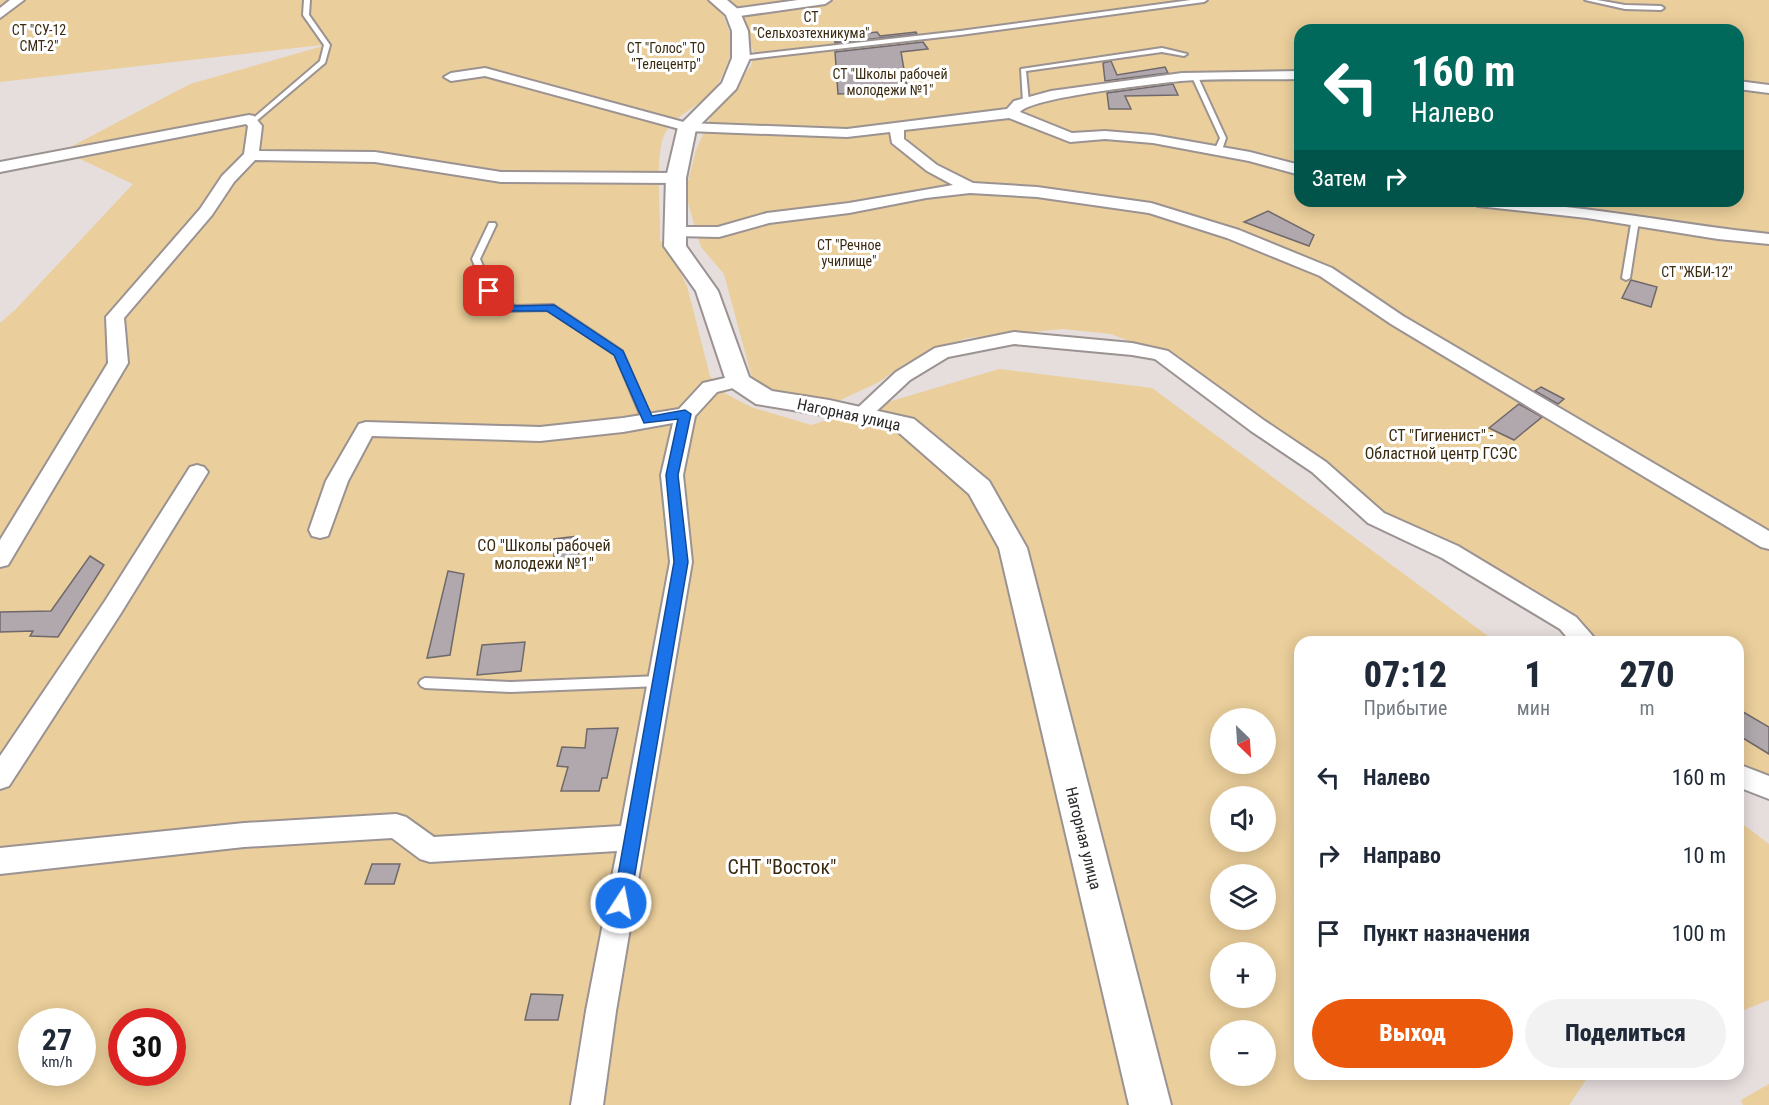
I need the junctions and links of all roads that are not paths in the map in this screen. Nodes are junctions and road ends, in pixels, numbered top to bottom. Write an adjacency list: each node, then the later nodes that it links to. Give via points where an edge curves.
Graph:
1 (18, 0): 9 (street)
2 (307, 0): 19 (lane, via 306,15 327,45 323,62)
3 (825, 0): 7 (street)
4 (1204, 0): 6 (lane)
5 (1588, 0): 8 (lane)
6 (1177, 2): 11 (lane, via 960,33)
7 (725, 7): 11 (street, via 740,31)
8 (1661, 8)
9 (0, 14)
10 (1184, 54): 17 (lane, via 1162,50 1023,70)
11 (741, 58): 20 (street, via 730,85)
12 (1294, 75): 14 (street)
13 (451, 77): 20 (street, via 485,72)
14 (1195, 77): 17 (street, via 1051,95); 22 (lane, via 1223,138)
15 (1744, 86): 16 (street)
16 (1769, 89)
17 (1026, 102): 18 (street, via 1018,104)
18 (1011, 113): 21 (street); 22 (street, via 1070,138 1105,135)
19 (252, 122): 23 (street, via 255,126); 24 (street, via 249,119)
20 (687, 126): 21 (street, via 847,133); 26 (street)
21 (897, 128): 27 (street, via 897,140 933,168)
22 (1218, 151): 25 (street)
23 (251, 155): 26 (street, via 375,157 501,177); 41 (street, via 115,317 117,363)
24 (0, 166)
25 (1294, 169)
26 (676, 178): 31 (street)
27 (970, 188): 31 (street, via 767,218 719,232); 40 (street, via 1037,192 1151,208 1233,234 1326,272 1397,320)
28 (1528, 207): 29 (street)
29 (1635, 220): 32 (street); 33 (lane)
30 (492, 225): 37 (lane, via 476,259 489,291 513,309 550,307 619,353)
31 (675, 231): 34 (street, via 675,246 707,291)
32 (1769, 239)
33 (1626, 278)
34 (738, 381): 35 (street, via 710,387); 36 (street, Нагорная улица, via 765,398)
35 (685, 414): 37 (street); 43 (street, via 672,475 681,562)
36 (860, 415): 42 (street, via 903,376 942,352 1014,338 1161,355 1319,467 1376,518 1450,552 1568,623); 51 (street, Нагорная улица, via 905,425 979,488 1013,548)
37 (648, 421): 39 (street, via 540,434 366,429 337,481)
38 (197, 472): 45 (street)
39 (320, 531)
40 (1769, 541)
41 (0, 559)
42 (1580, 636)
43 (661, 681): 44 (lane, via 511,687); 48 (street)
44 (425, 683)
45 (0, 778)
46 (1744, 778): 47 (street)
47 (1769, 788)
48 (633, 838): 49 (street, via 430,850 396,826 244,835); 50 (street)
49 (0, 861)
50 (587, 1105)
51 (1150, 1105)

